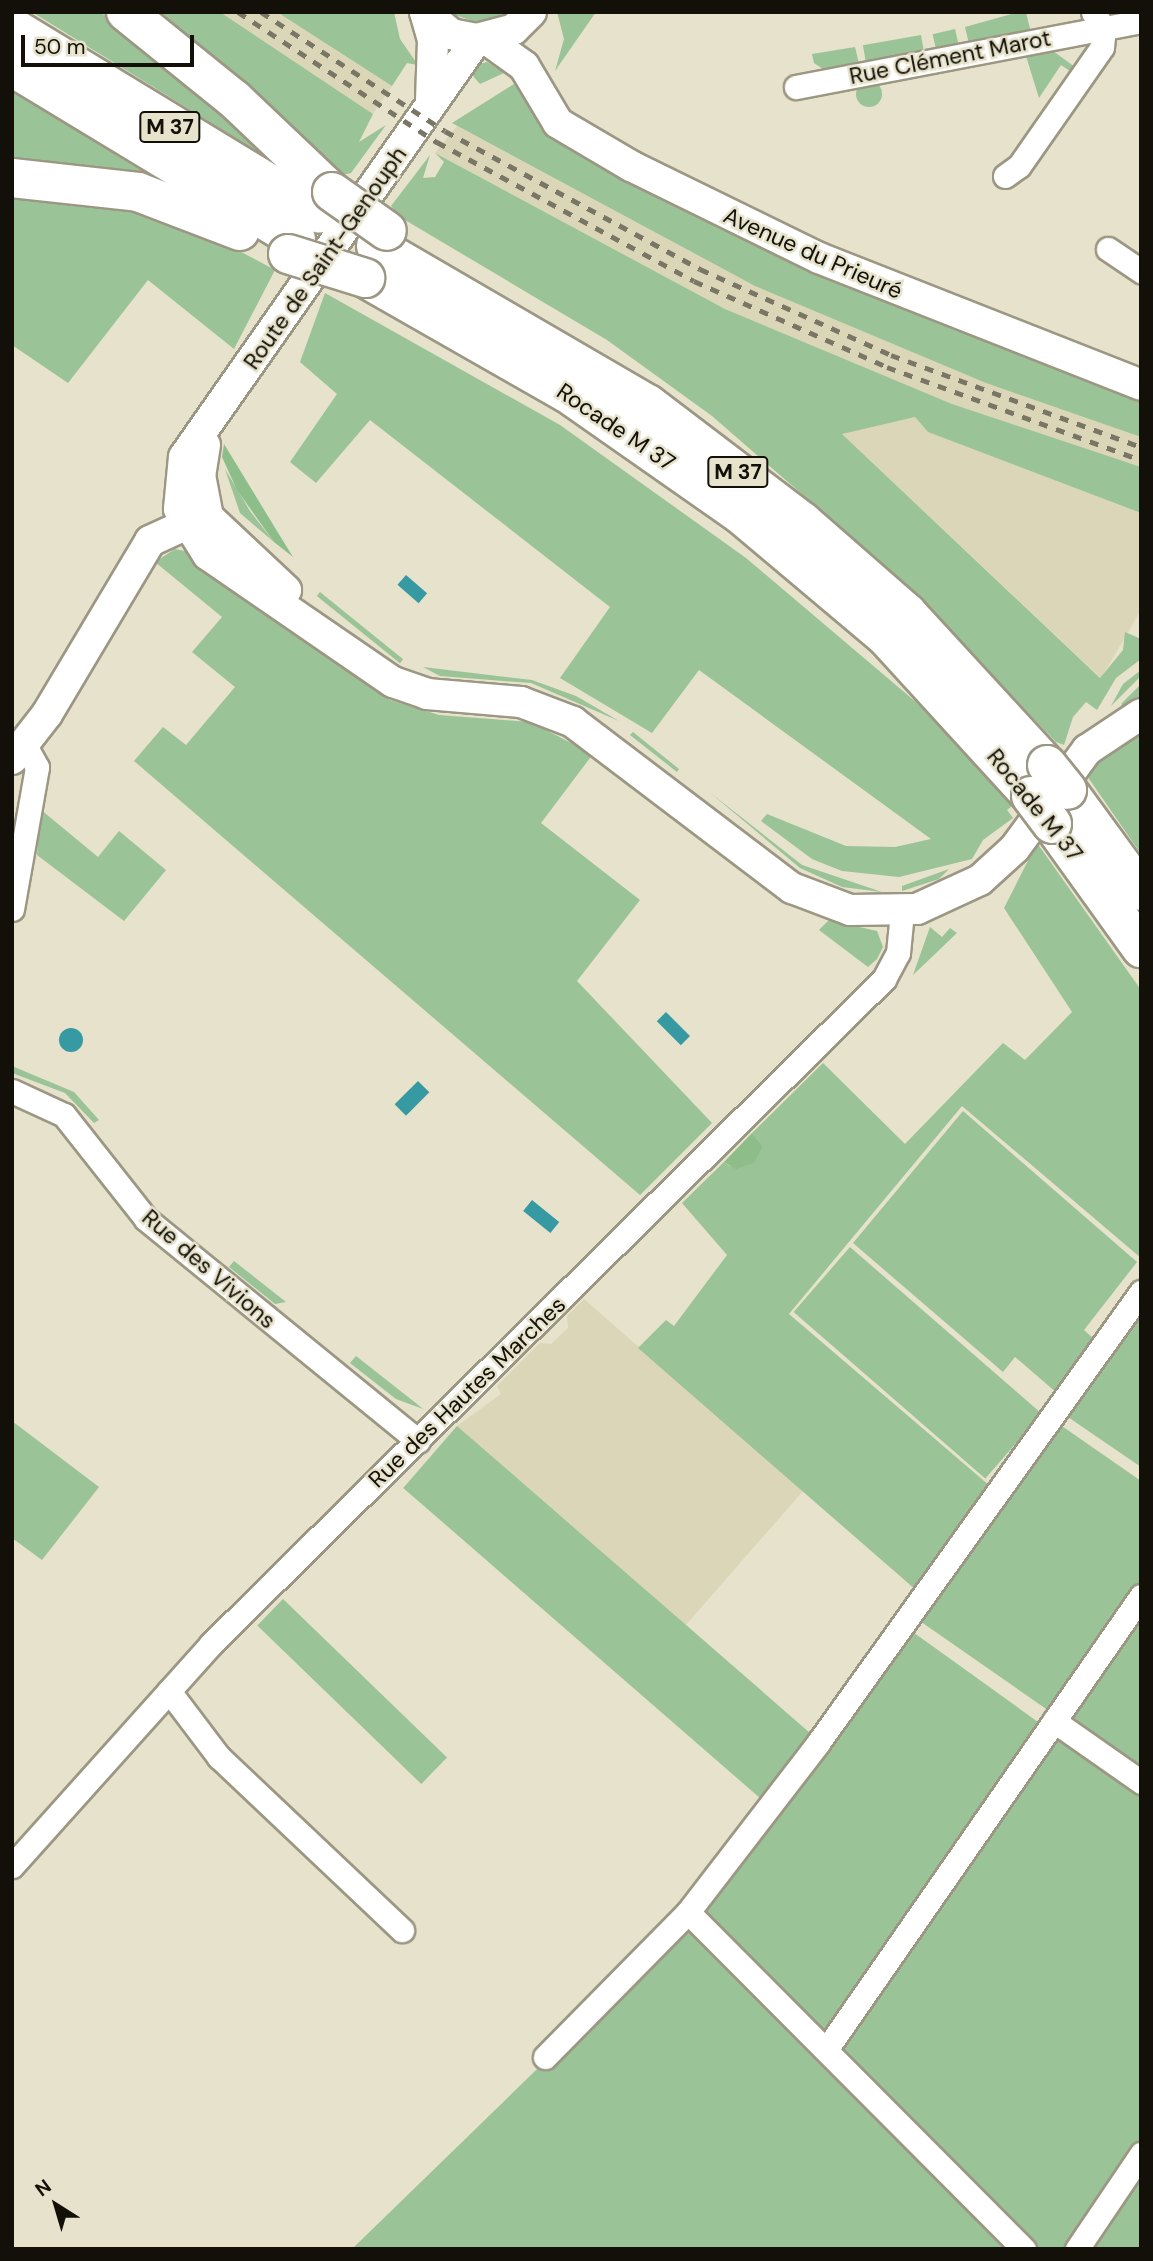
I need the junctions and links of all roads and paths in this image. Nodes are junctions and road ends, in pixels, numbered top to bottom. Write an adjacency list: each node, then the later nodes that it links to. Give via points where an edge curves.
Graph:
1 (126, 12): 13 (highway, via 234,99)
2 (425, 12): 6 (street, Avenue du Prieuré, via 451,34); 10 (street, via 433,40)
3 (531, 12): 6 (street, via 514,29); 8 (street)
4 (1099, 20): 5 (street, Rue Clément Marot); 9 (street, Rue Clément Marot); 11 (street, via 1101,47 1025,159)
5 (1141, 21)
6 (481, 38): 8 (street, Avenue du Prieuré); 10 (street, Route de Saint-Genouph)
7 (16, 43): 13 (highway, Rocade M 37 / M 37)
8 (524, 66): 17 (street, Avenue du Prieuré, via 558,123 687,195 832,264)
9 (796, 87)
10 (431, 100): 18 (street, Route de Saint-Genouph, via 184,457)
11 (1005, 176)
12 (12, 178): 13 (highway, via 138,192)
13 (309, 225): 15 (highway, Rocade M 37 / M 37, bridge); 15 (highway, bridge)
14 (1108, 249): 16 (street)
15 (376, 252): 23 (highway, Rocade M 37 / M 37, via 740,514 886,637); 23 (highway, Rocade M 37 / M 37, via 584,363 648,404 855,566 947,653)
16 (1141, 271)
17 (1141, 385)
18 (195, 519): 20 (street, via 139,555); 26 (street, via 208,555 372,668 427,694 508,700 562,716 792,888 834,906)
19 (1141, 714): 26 (street, via 1087,750 992,872 933,904)
20 (19, 752): 22 (street, via 37,767)
21 (12, 773): 22 (street)
22 (30, 794): 25 (street)
23 (1049, 794): 24 (highway, Rocade M 37 / M 37); 27 (highway, Rocade M 37 / M 37)
24 (1141, 891)
25 (12, 909)
26 (902, 912): 30 (street, Rue des Hautes Marches, via 901,945 884,979)
27 (1141, 948)
28 (12, 1091): 30 (street, Rue des Vivions, via 64,1115 146,1219)
29 (1141, 1292): 36 (street, via 818,1743)
30 (418, 1441): 32 (street, Rue des Hautes Marches)
31 (1141, 1596): 33 (street)
32 (169, 1690): 35 (street, Rue des Hautes Marches); 37 (street, via 219,1757)
33 (1054, 1721): 34 (street); 38 (street)
34 (1141, 1782)
35 (12, 1866)
36 (688, 1912): 38 (street); 39 (street)
37 (402, 1930)
38 (828, 2047): 41 (street)
39 (545, 2057)
40 (1141, 2154): 42 (street)
41 (1024, 2249)
42 (1077, 2249)

